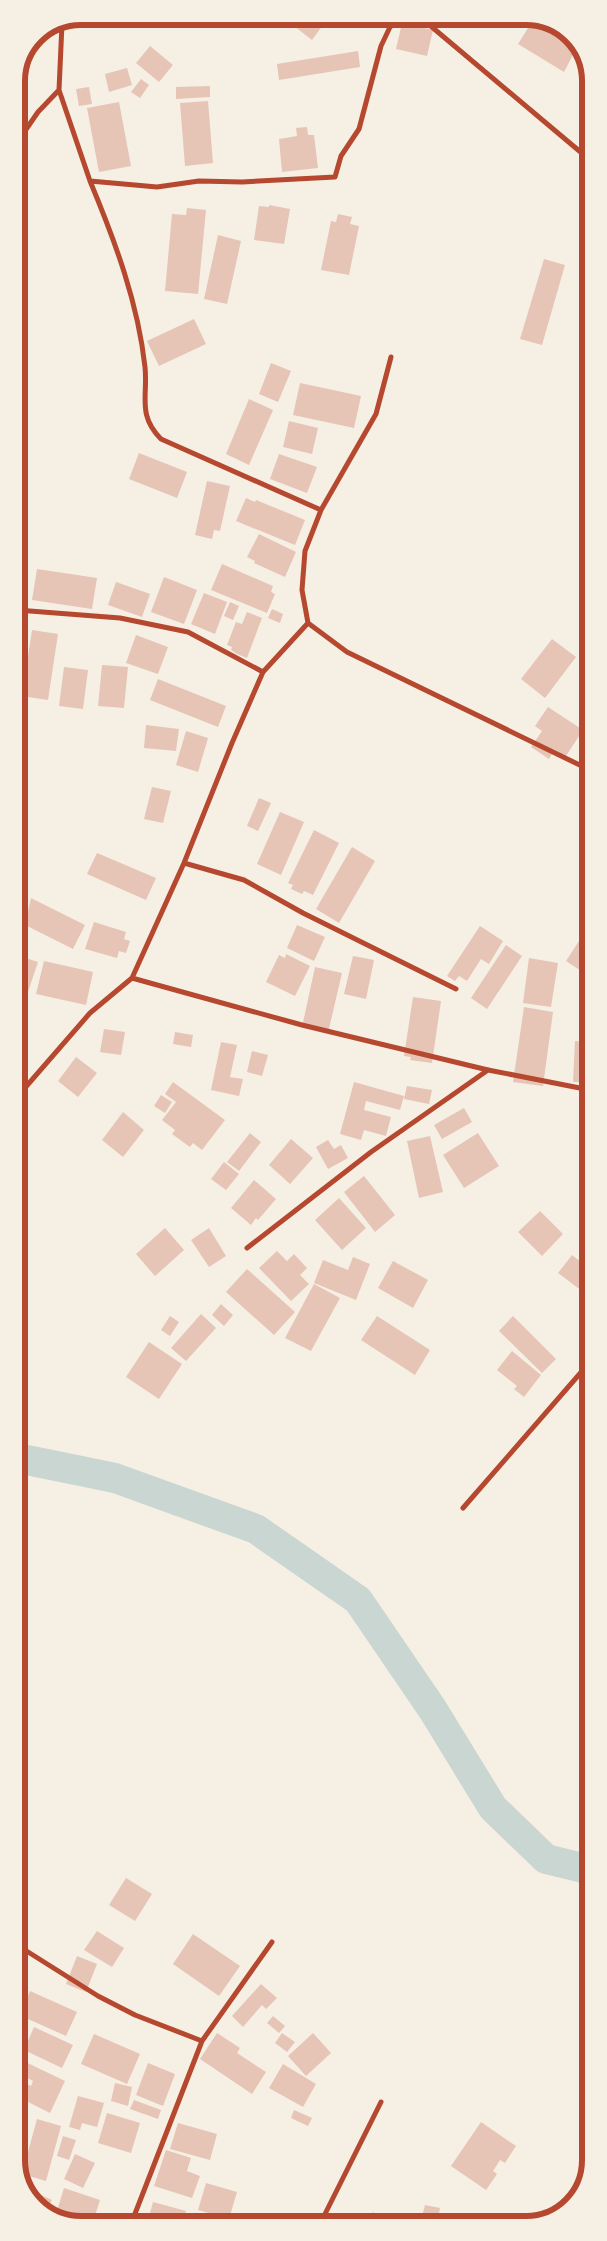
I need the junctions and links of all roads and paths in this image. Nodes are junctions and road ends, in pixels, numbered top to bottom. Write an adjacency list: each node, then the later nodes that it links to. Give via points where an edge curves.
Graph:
1 (393, 25): 7 (street, via 381,46 358,129 341,156 335,177 199,181 157,188)
2 (430, 25): 6 (street)
3 (62, 28): 4 (street)
4 (59, 90): 5 (street); 7 (street)
5 (25, 131)
6 (582, 153)
7 (90, 181): 9 (street, via 117,247 136,314 150,427 161,438)
8 (391, 357): 9 (street, via 376,414)
9 (321, 510): 11 (street, via 305,551 302,590)
10 (25, 611): 12 (street, via 120,618 188,632)
11 (308, 623): 12 (street); 13 (street, via 347,652)
12 (263, 672): 14 (street)
13 (582, 766)
14 (184, 863): 15 (street); 16 (street, via 244,880)
15 (132, 978): 17 (street, via 302,1026); 18 (street, via 90,1013)
16 (456, 989)
17 (488, 1070): 19 (street); 20 (street, via 371,1152)
18 (25, 1087)
19 (582, 1088)
20 (246, 1248)
21 (582, 1371): 22 (street)
22 (463, 1508)
23 (272, 1942): 25 (street)
24 (25, 1950): 25 (street, via 120,2008)
25 (202, 2042): 27 (street)
26 (381, 2102): 28 (street)
27 (134, 2216)
28 (324, 2216)

